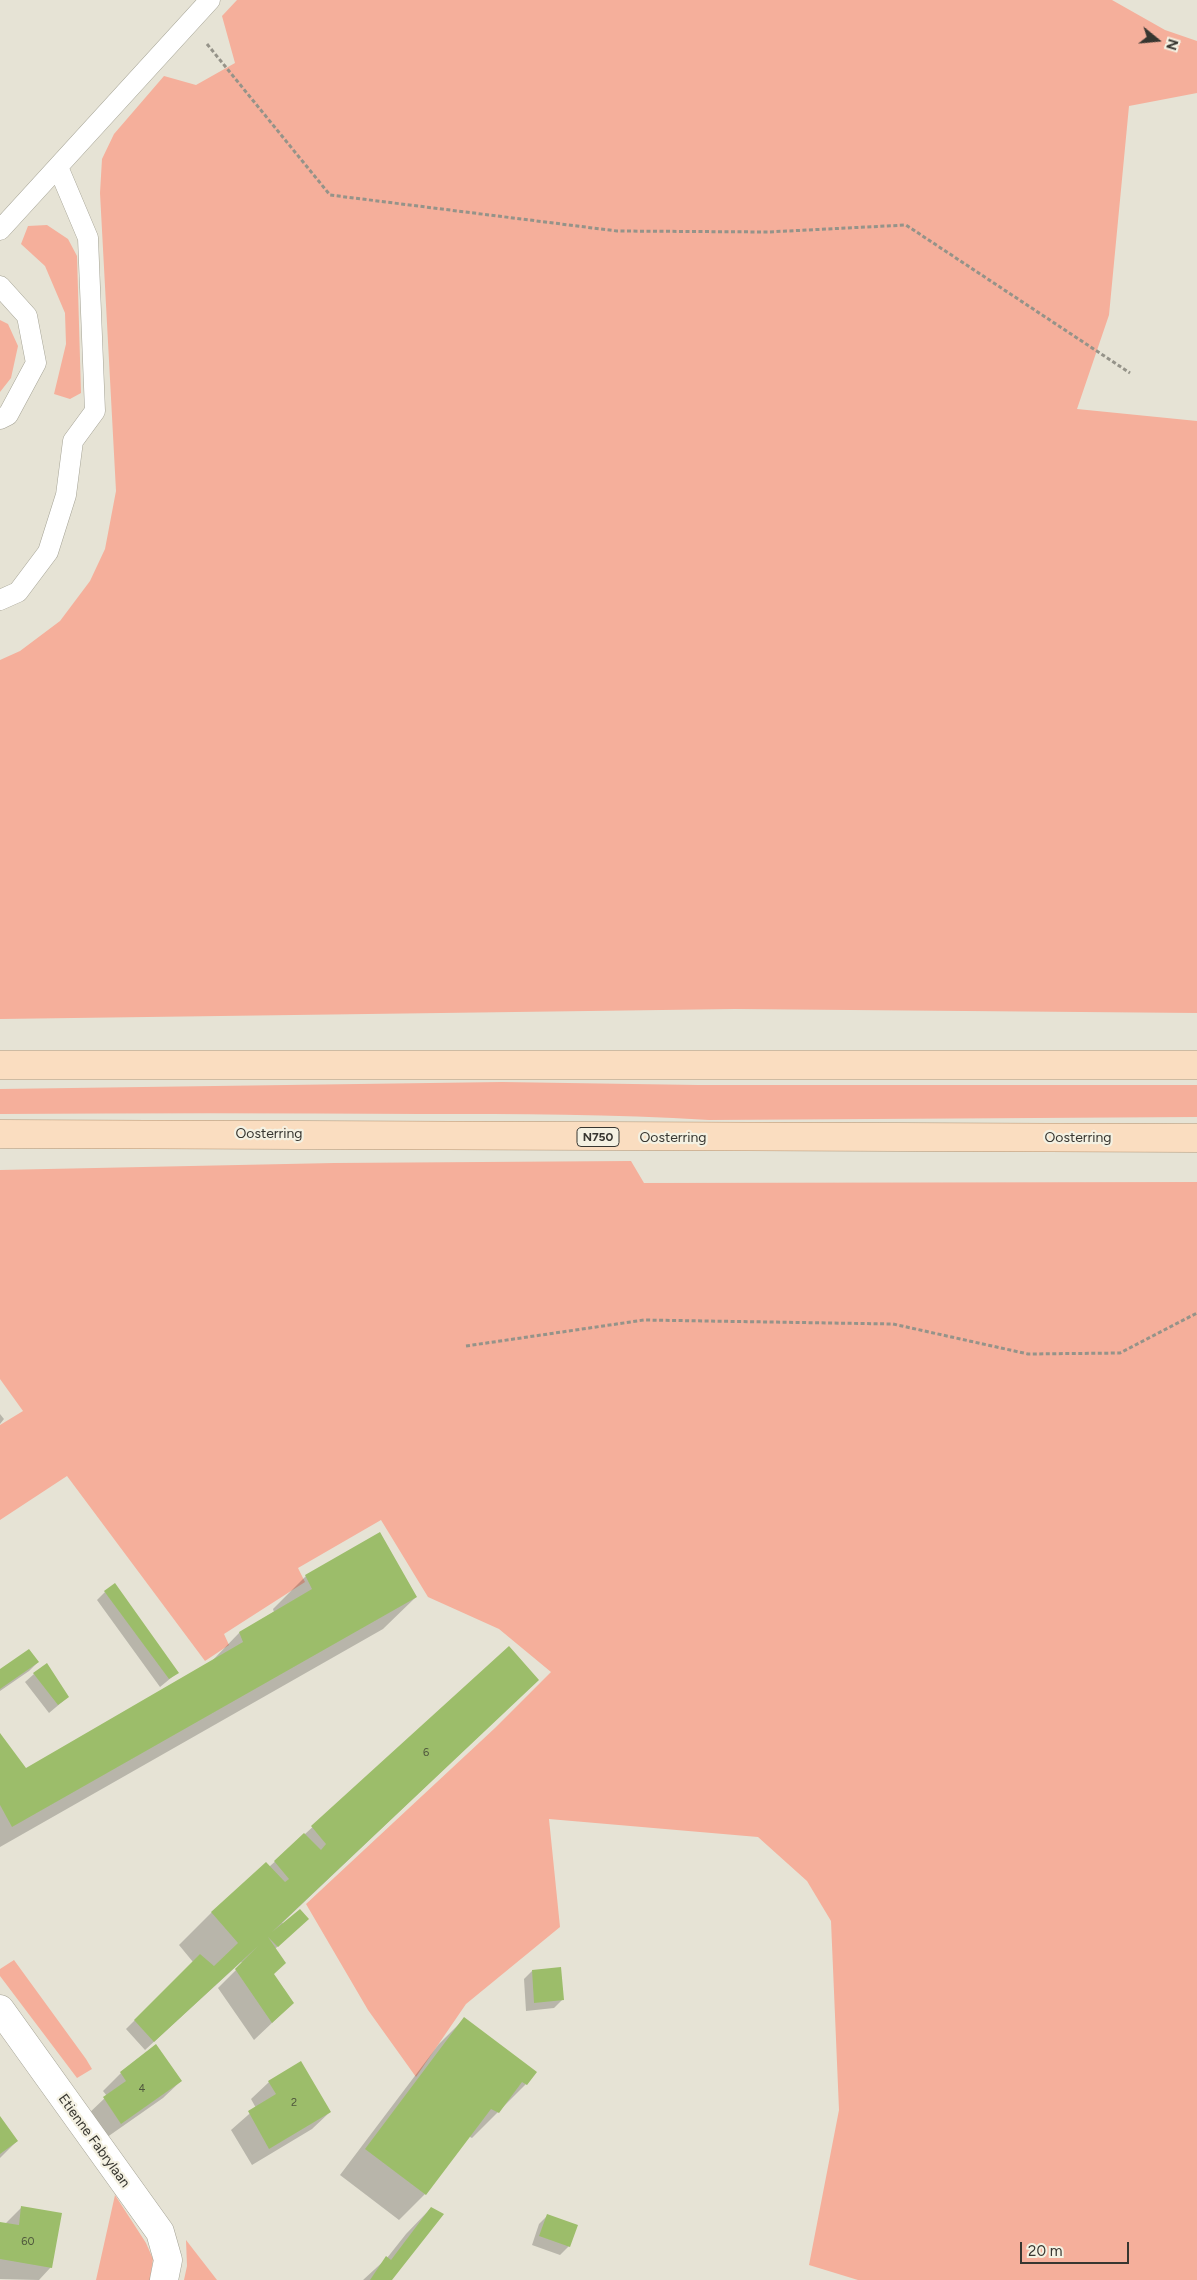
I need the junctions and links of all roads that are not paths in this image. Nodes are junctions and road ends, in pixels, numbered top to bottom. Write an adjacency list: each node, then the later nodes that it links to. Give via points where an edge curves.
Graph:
1 (210, 0): 2 (lane)
2 (58, 167): 3 (lane); 6 (lane, via 88,238 95,411 73,441 66,495 48,552 18,592)
3 (0, 230)
4 (0, 286): 5 (lane, via 27,316 36,363 8,415)
5 (0, 419)
6 (0, 600)
7 (1197, 1065): 8 (main road)
8 (0, 1066)
9 (0, 1134): 10 (main road, Oosterring / N750)
10 (1197, 1138)
11 (0, 2009): 12 (street, Etienne Fabrylaan, via 160,2232 168,2260)
12 (164, 2280)

